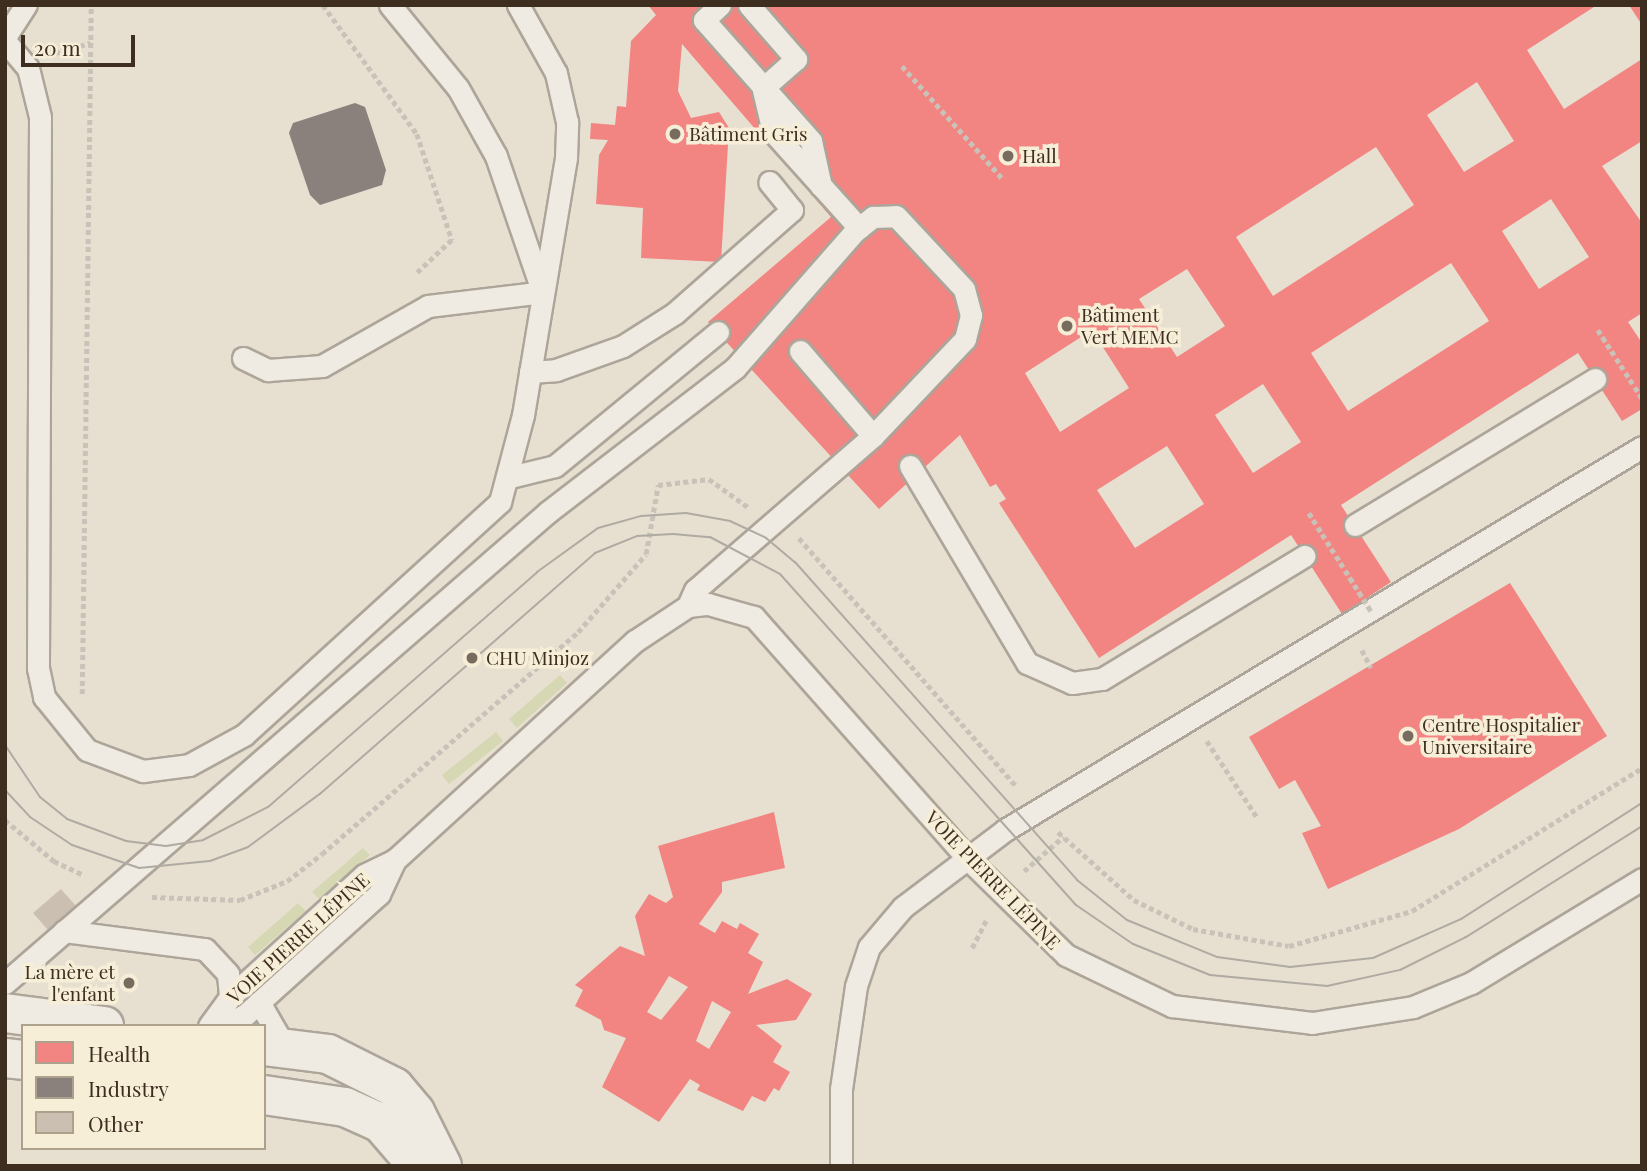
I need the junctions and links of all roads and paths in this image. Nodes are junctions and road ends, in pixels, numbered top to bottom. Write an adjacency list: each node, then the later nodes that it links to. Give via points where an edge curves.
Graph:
1 (26, 5): 9 (lane)
2 (91, 5): 39 (path)
3 (323, 5): 15 (path, via 417,134 452,240)
4 (390, 5): 16 (lane, via 458,88 496,156)
5 (720, 5): 8 (lane)
6 (749, 5): 11 (lane, via 796,59)
7 (518, 6): 16 (lane, via 556,73 567,122)
8 (697, 12): 11 (lane)
9 (5, 39): 39 (lane, via 28,68 40,117 38,668 44,697)
10 (902, 66): 12 (path)
11 (762, 88): 14 (lane, via 811,141 821,186)
12 (1003, 179)
13 (769, 182): 21 (lane, via 792,210 675,313 622,346 556,370)
14 (859, 228): 24 (lane, via 873,217 896,216 964,289 971,315 965,339); 40 (lane, via 735,368 548,512)
15 (417, 273)
16 (543, 292): 20 (lane, via 428,306 322,366 268,370); 21 (lane)
17 (1598, 330): 23 (path, bridge)
18 (718, 332): 27 (lane, via 555,466)
19 (800, 351): 24 (lane)
20 (243, 358)
21 (530, 372): 27 (lane)
22 (1595, 379): 30 (lane)
23 (1642, 398)
24 (873, 436): 33 (lane, via 737,549 695,590)
25 (1642, 447): 34 (lane)
26 (910, 466): 32 (lane, via 1027,663 1072,683 1102,679)
27 (510, 477): 37 (lane, via 483,521)
28 (1308, 513): 34 (path, bridge)
29 (760, 515): 49 (path, via 709,479 659,485 646,554 578,632 288,881 240,900 207,904)
30 (1355, 525)
31 (791, 532): 42 (path)
32 (1304, 556)
33 (688, 606): 46 (lane, VOIE PIERRE LÉPINE, via 708,604 754,617 774,634); 47 (lane, VOIE PIERRE LÉPINE, via 635,641)
34 (1371, 611): 38 (lane)
35 (1357, 641): 36 (path)
36 (1371, 668)
37 (284, 699): 39 (lane, via 244,735 189,765 143,771 114,765); 40 (lane, via 284,725)
38 (1191, 717): 43 (path); 46 (lane)
39 (81, 744)
40 (272, 752): 49 (lane)
41 (1642, 768): 45 (path, via 1412,911 1289,946 1193,929 1134,900)
42 (1021, 790)
43 (1257, 817)
44 (5, 820): 49 (path, via 54,861)
45 (1051, 825)
46 (966, 857): 48 (lane, VOIE PIERRE LÉPINE, via 1066,956 1122,988 1220,1016 1312,1023 1413,1007 1471,983); 62 (lane, via 903,907 869,947 841,1089)
47 (395, 860): 52 (lane, VOIE PIERRE LÉPINE, via 364,875); 53 (lane, VOIE PIERRE LÉPINE, via 379,894)
48 (1642, 879)
49 (118, 887): 50 (lane)
50 (64, 931): 51 (lane); 52 (lane, via 205,949 229,974)
51 (5, 983)
52 (230, 997): 56 (lane, VOIE PIERRE LÉPINE)
53 (259, 1002): 57 (lane, VOIE PIERRE LÉPINE); 58 (lane)
54 (5, 1013): 55 (street)
55 (89, 1024)
56 (210, 1024)
57 (227, 1024)
58 (275, 1047): 61 (street, via 328,1054 394,1087 415,1112)
59 (266, 1095): 60 (street, via 345,1107 381,1123)
60 (418, 1166)
61 (442, 1166)
62 (841, 1166)

